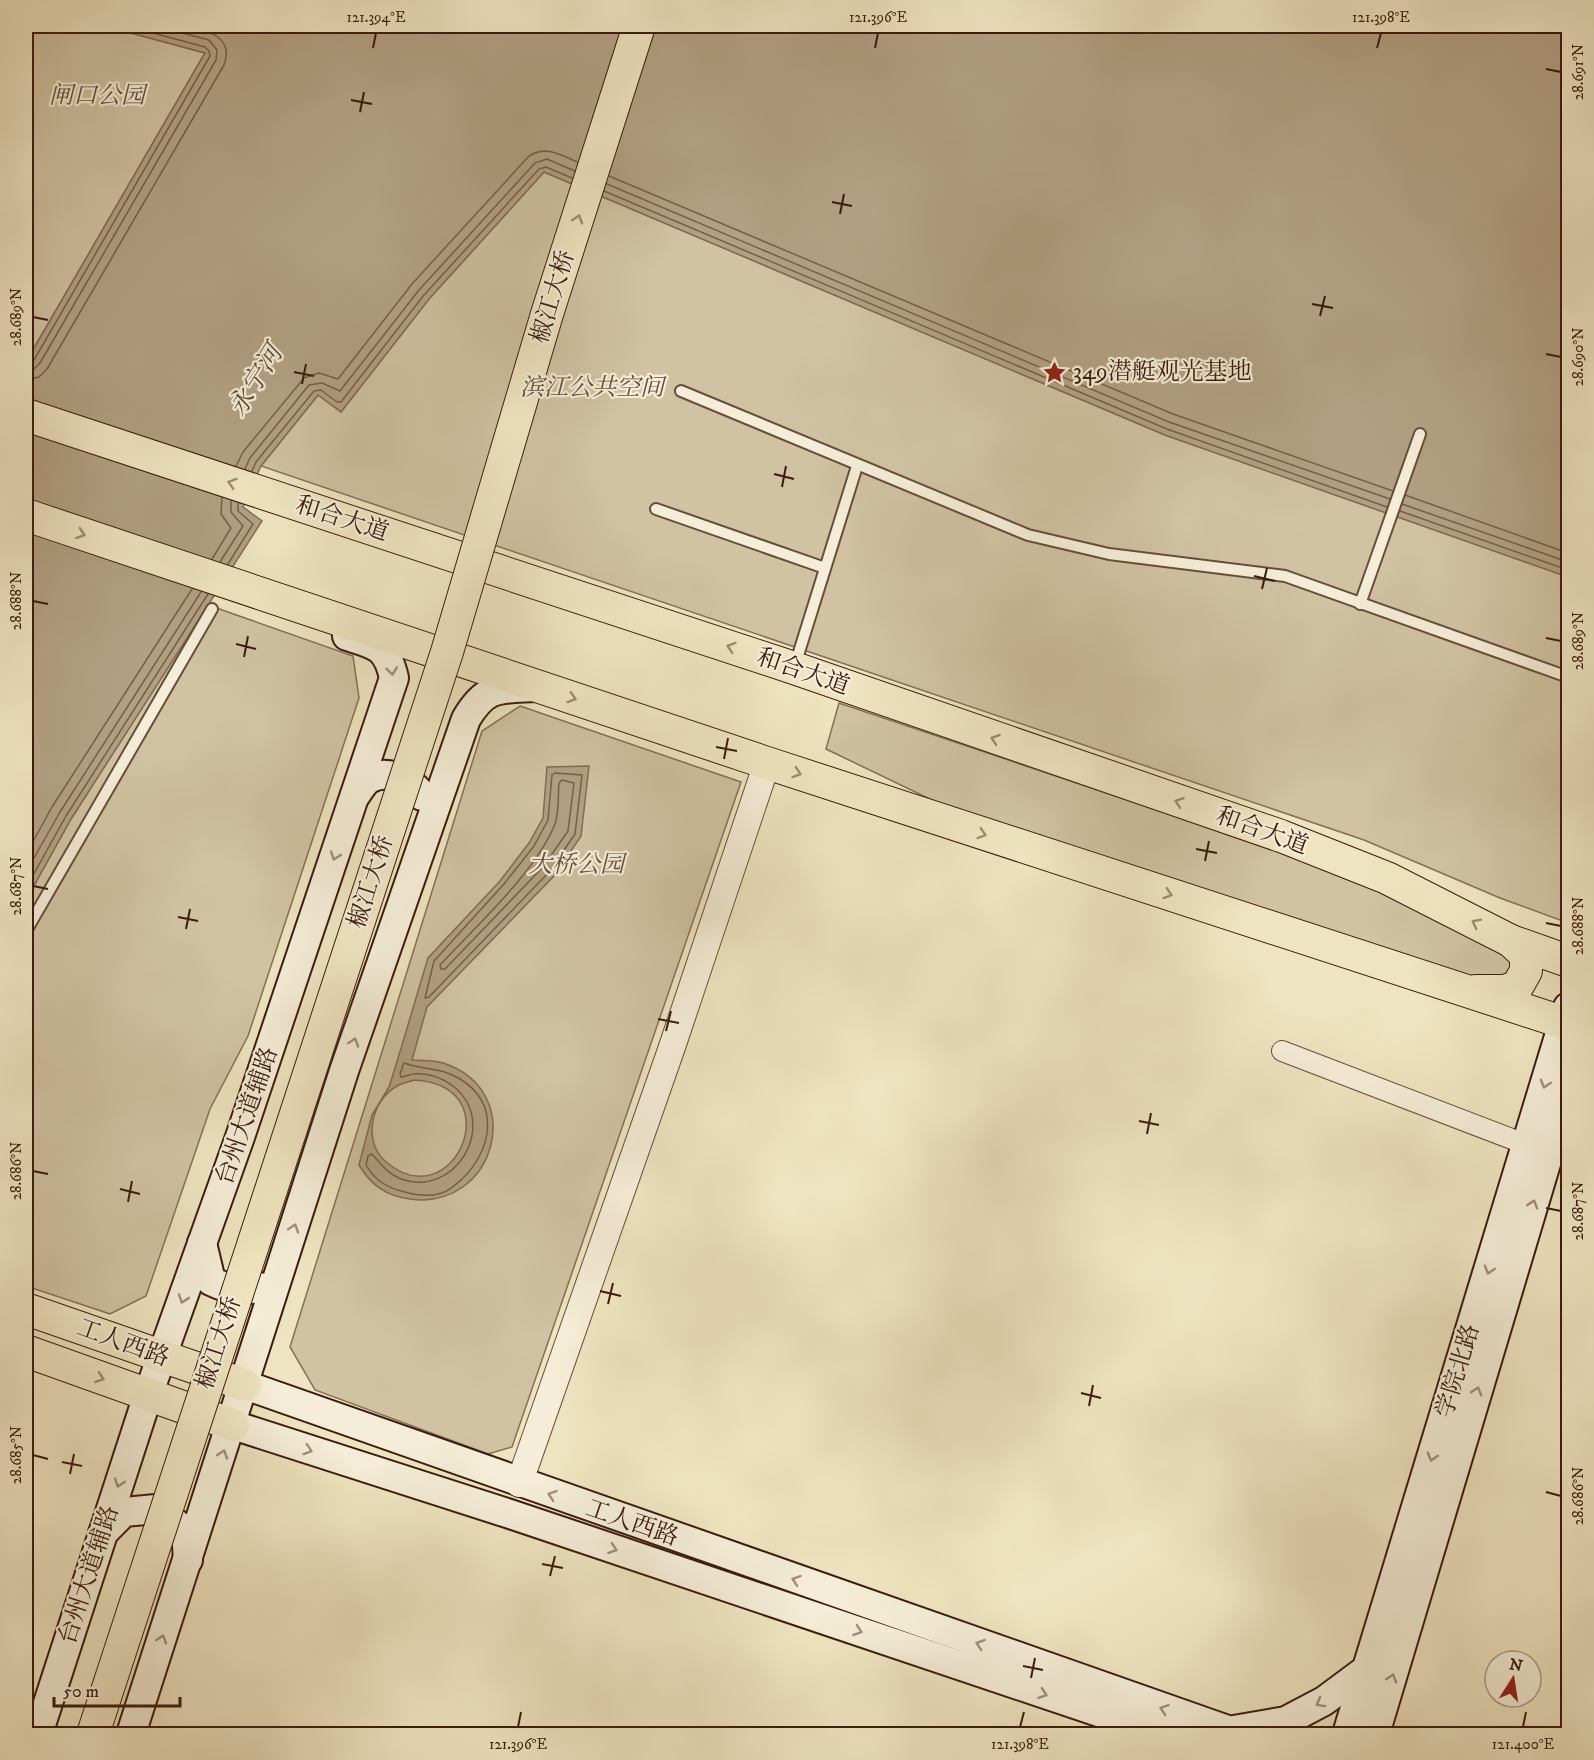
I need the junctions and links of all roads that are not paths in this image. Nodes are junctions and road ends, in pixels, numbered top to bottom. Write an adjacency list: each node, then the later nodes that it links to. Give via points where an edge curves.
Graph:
1 (618, 26): 43 (main road, 椒江大桥, via 527,309 430,646)
2 (639, 26): 44 (main road, 椒江大桥, one-way to 2, bridge, via 447,652 547,314)
3 (681, 391): 6 (lane)
4 (26, 415): 13 (main road, 和合大道, one-way to 4)
5 (1420, 435): 11 (lane)
6 (857, 466): 9 (lane); 11 (lane, via 1028,536 1109,554 1285,576)
7 (656, 509): 9 (lane)
8 (26, 516): 10 (main road, one-way to 10)
9 (825, 568): 13 (lane)
10 (246, 591): 15 (main road); 17 (main road, 台州大道辅路, one-way to 17, via 303,621 379,648 390,658 394,678)
11 (1360, 604): 14 (lane)
12 (212, 609): 19 (lane)
13 (794, 668): 20 (main road, 和合大道, one-way to 13, via 1388,878 1281,836)
14 (1569, 677)
15 (540, 687): 16 (main road, one-way to 16); 18 (main road, via 498,689 478,699 466,719)
16 (766, 763): 22 (main road, one-way to 22); 37 (street)
17 (355, 796): 18 (main road, via 369,779 381,775 399,777 419,791 427,803); 27 (main road, 台州大道辅路, one-way to 27)
18 (430, 826): 28 (main road, one-way to 18)
19 (26, 931)
20 (1511, 941): 21 (main road, 和合大道); 22 (main road, via 1526,955 1526,971 1516,987 1504,991)
21 (1569, 962)
22 (1466, 991): 23 (main road)
23 (1567, 1018): 26 (main road, 学院北路, one-way to 26)
24 (1282, 1051): 26 (street)
25 (1569, 1090): 26 (main road, 学院北路)
26 (1545, 1150): 40 (main road, 学院北路, one-way to 40); 48 (main road, 学院北路, one-way to 26)
27 (202, 1243): 28 (main road, via 211,1281 230,1290 266,1285); 31 (main road, 台州大道辅路, one-way to 31)
28 (281, 1269): 32 (main road)
29 (39, 1313): 30 (main road, via 61,1331 64,1347 58,1355); 31 (main road, 工人西路)
30 (33, 1354): 33 (main road, 工人西路, one-way to 33)
31 (164, 1358): 32 (main road, 工人西路); 33 (main road, 台州大道辅路)
32 (245, 1385): 34 (main road); 35 (main road, 工人西路)
33 (148, 1395): 34 (main road, 工人西路); 38 (main road, 台州大道辅路, one-way to 38)
34 (232, 1425): 36 (main road, 工人西路, one-way to 36); 39 (main road, one-way to 34)
35 (363, 1428): 36 (main road, via 344,1430 335,1438 338,1450); 37 (main road, 工人西路)
36 (348, 1462): 46 (main road, 工人西路, one-way to 46)
37 (519, 1484): 41 (main road, 工人西路, one-way to 37)
38 (103, 1533): 39 (main road, via 124,1512 156,1509 186,1531); 42 (main road, 台州大道辅路)
39 (188, 1560): 45 (main road, one-way to 39)
40 (1367, 1669): 41 (main road, one-way to 41, via 1324,1701 1286,1721); 47 (main road, 学院北路)
41 (1233, 1733)
42 (38, 1734)
43 (72, 1734)
44 (93, 1734)
45 (131, 1734)
46 (1164, 1734)
47 (1347, 1734)
48 (1375, 1734)

